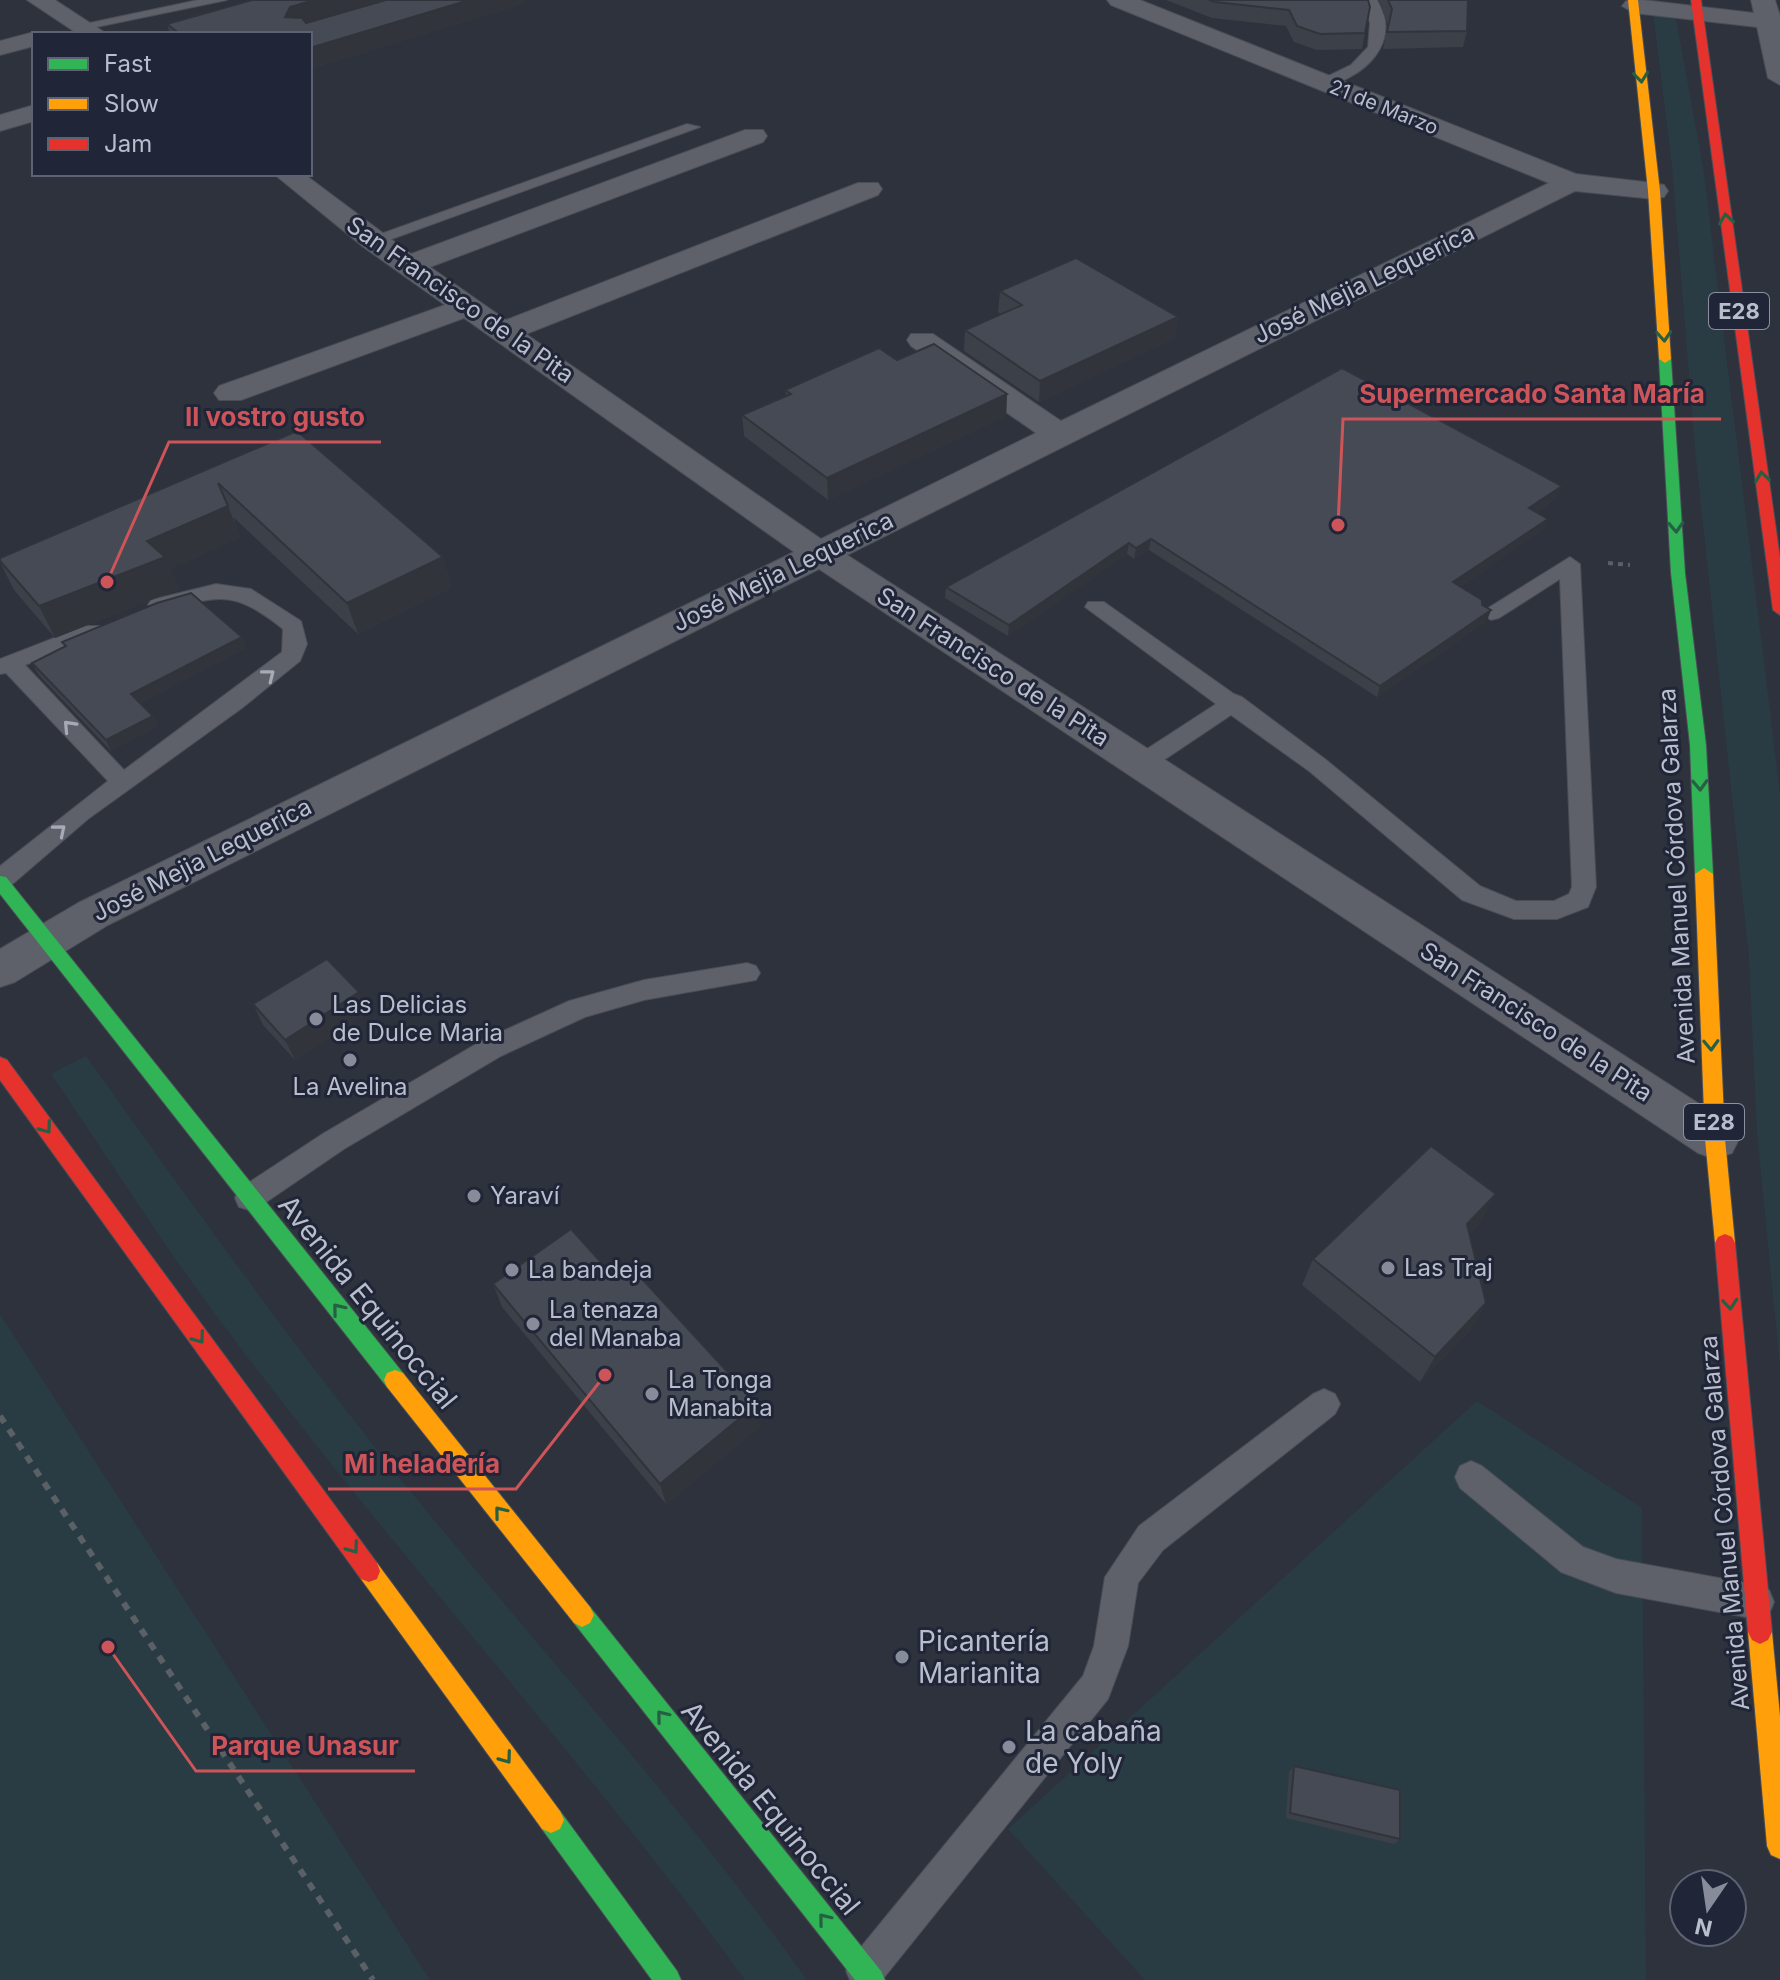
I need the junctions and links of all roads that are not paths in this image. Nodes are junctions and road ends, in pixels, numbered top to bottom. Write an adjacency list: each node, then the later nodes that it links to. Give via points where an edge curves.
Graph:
1 (39, 0): 9 (street)
2 (220, 0): 9 (lane)
3 (1119, 0): 13 (street, 21 de Marzo)
4 (1369, 0): 13 (lane, via 1380,40 1370,59)
5 (1726, 0): 8 (street)
6 (1633, 3): 7 (street); 21 (main road, Avenida Manuel Córdova Galarza / E28, one-way to 21)
7 (1698, 6): 8 (street); 30 (main road, E28, one-way to 7)
8 (1771, 10): 12 (street)
9 (88, 30)
10 (32, 40): 11 (street)
11 (0, 48)
12 (1780, 78)
13 (1325, 83): 19 (street, 21 de Marzo)
14 (32, 114): 15 (street)
15 (0, 123)
16 (692, 127): 22 (lane)
17 (754, 136): 23 (street)
18 (290, 176): 22 (street, San Francisco de la Pita)
19 (1571, 182): 21 (street, 21 de Marzo); 28 (street, José Mejia Lequerica)
20 (868, 189): 25 (street)
21 (1654, 191): 45 (main road, Avenida Manuel Córdova Galarza / E28, one-way to 45, via 1678,573 1698,745)
22 (372, 240): 23 (street, San Francisco de la Pita)
23 (411, 264): 24 (street, San Francisco de la Pita)
24 (468, 307): 25 (street, San Francisco de la Pita); 27 (street)
25 (503, 332): 29 (street, San Francisco de la Pita)
26 (922, 340): 28 (street)
27 (230, 393)
28 (1060, 435): 29 (street, José Mejia Lequerica)
29 (820, 554): 38 (street, San Francisco de la Pita); 41 (street, José Mejia Lequerica)
30 (1778, 585): 32 (main road, E28)
31 (1096, 607): 37 (lane)
32 (1780, 610)
33 (137, 613): 39 (lane, one-way to 33, via 279,668 296,644 293,626 262,601 236,591 216,589)
34 (1491, 613): 37 (lane, via 1570,564 1584,887 1579,900 1557,910 1514,910 1471,893)
35 (109, 625): 36 (lane)
36 (6, 666): 39 (lane, one-way to 36)
37 (1234, 702): 38 (lane)
38 (1141, 764): 45 (street, San Francisco de la Pita)
39 (123, 783): 40 (lane, one-way to 39)
40 (0, 881): 41 (main road, Avenida Equinoccial)
41 (49, 940): 42 (street, José Mejia Lequerica); 46 (main road, Avenida Equinoccial)
42 (0, 970)
43 (747, 973): 46 (lane, via 644,990 578,1008 479,1056)
44 (0, 1065): 52 (main road, one-way to 52)
45 (1715, 1139): 49 (main road, Avenida Manuel Córdova Galarza / E28, one-way to 49)
46 (249, 1198): 51 (main road, Avenida Equinoccial, one-way to 46)
47 (1324, 1404): 51 (lane, via 1151,1538 1122,1577 1111,1646 1096,1687)
48 (1471, 1477): 49 (lane, via 1573,1560 1616,1576)
49 (1757, 1602): 50 (main road, Avenida Manuel Córdova Galarza / E28)
50 (1780, 1846)
51 (868, 1975)
52 (668, 1980)

